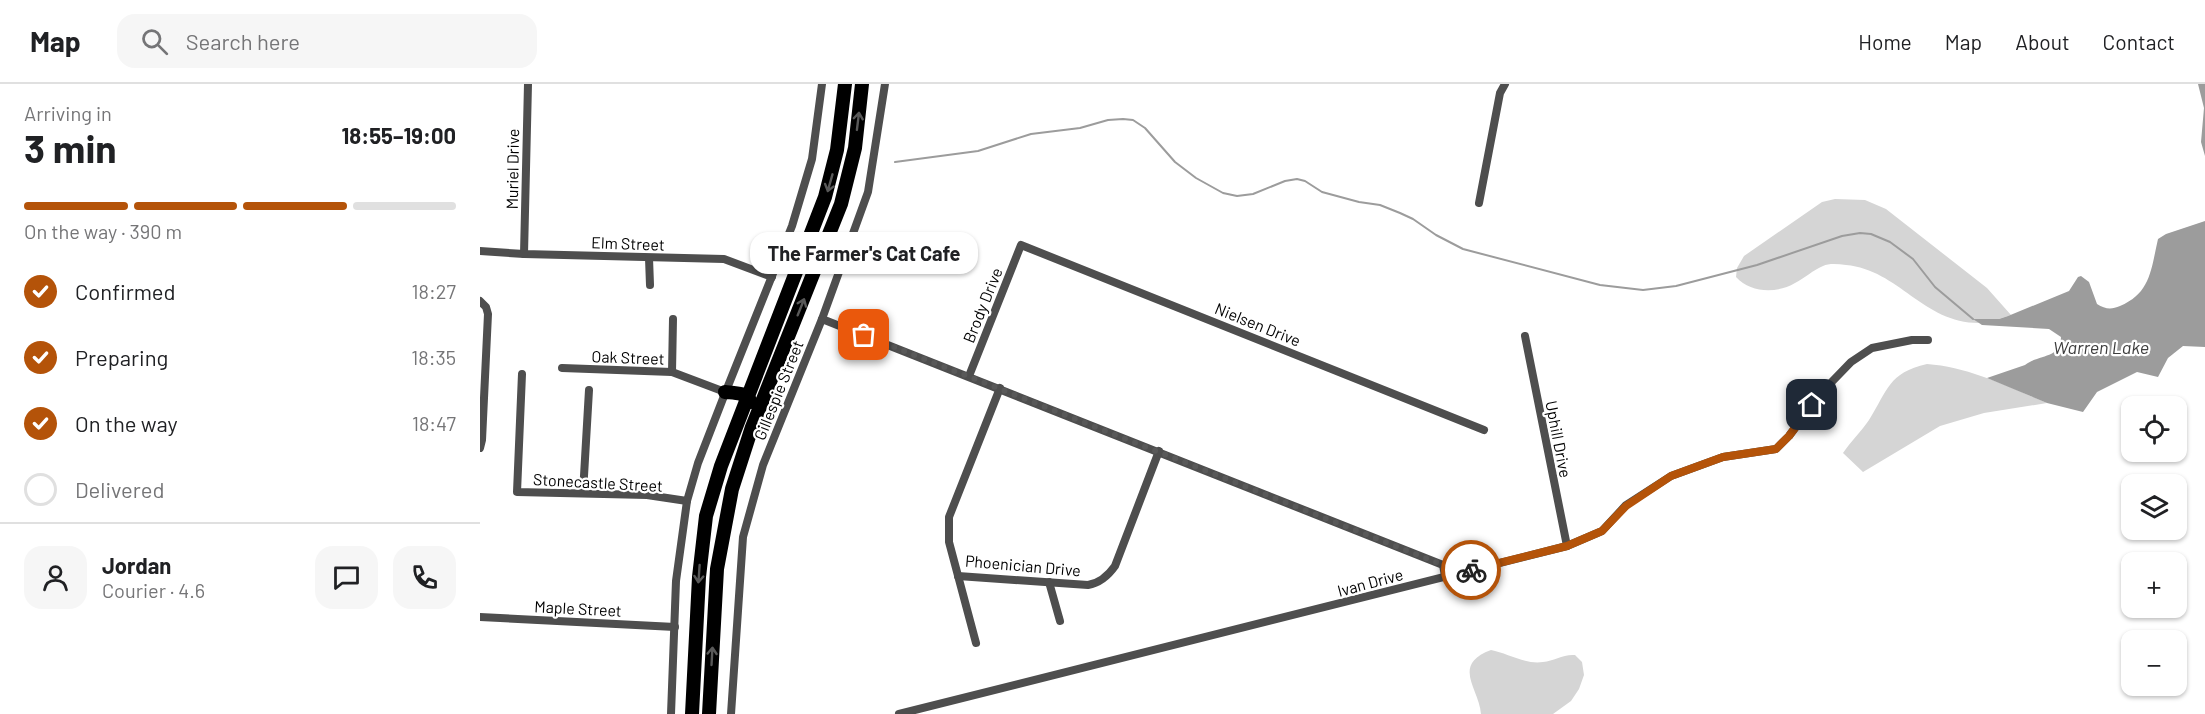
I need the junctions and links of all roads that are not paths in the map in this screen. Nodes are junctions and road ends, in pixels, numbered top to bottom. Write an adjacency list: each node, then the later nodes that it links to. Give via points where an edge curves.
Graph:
1 (528, 84): 10 (street, Muriel Drive)
2 (822, 84): 12 (street, via 812,159)
3 (845, 84): 26 (highway, one-way to 26, via 837,150 825,197)
4 (862, 84): 35 (highway, one-way to 4, via 726,512 737,471 841,204 855,148)
5 (885, 84): 16 (street, Gillespie Street, via 868,192)
6 (1505, 84): 7 (street)
7 (1479, 203)
8 (1021, 245): 22 (street, Brody Drive); 27 (street, Nielsen Drive)
9 (480, 250): 10 (street, Elm Street)
10 (524, 254): 11 (street, Elm Street)
11 (649, 258): 12 (street, Elm Street, via 724,259); 13 (street)
12 (772, 277): 25 (street)
13 (650, 285)
14 (480, 301): 28 (street, via 488,314)
15 (674, 319): 20 (street)
16 (822, 319): 22 (street); 44 (street, Gillespie Street, via 763,465 743,537)
17 (1526, 336): 32 (street, Uphill Drive)
18 (1928, 340): 32 (street, Ivan Drive, via 1872,348 1851,362 1821,393 1776,449 1723,457 1671,476 1626,506 1602,531)
19 (562, 368): 20 (street, Oak Street)
20 (672, 372): 25 (street, Oak Street)
21 (522, 374): 30 (street, Stonecastle Street, via 517,492)
22 (969, 376): 23 (street)
23 (1000, 388): 29 (street); 33 (street, Phoenician Drive, via 949,517 949,542)
24 (588, 390): 30 (street)
25 (727, 392): 26 (highway, via 732,391); 31 (street)
26 (745, 403): 35 (highway, via 752,402 751,411 730,468 712,547); 42 (highway, one-way to 42, via 706,516)
27 (1484, 430)
28 (480, 448)
29 (1159, 451): 34 (street, via 1443,565); 36 (street, Phoenician Drive, via 1111,572 1094,584)
30 (583, 493): 31 (street, Stonecastle Street)
31 (687, 501): 39 (street, via 676,581)
32 (1567, 546): 34 (street, Ivan Drive)
33 (958, 576): 36 (street, Phoenician Drive); 40 (street)
34 (1445, 576): 45 (street, Ivan Drive)
35 (716, 580): 43 (highway, one-way to 35)
36 (1049, 582): 38 (street)
37 (480, 617): 39 (street, Maple Street)
38 (1060, 621)
39 (675, 627): 41 (street)
40 (976, 643)
41 (670, 714)
42 (692, 714)
43 (709, 714)
44 (731, 714)
45 (899, 714)

